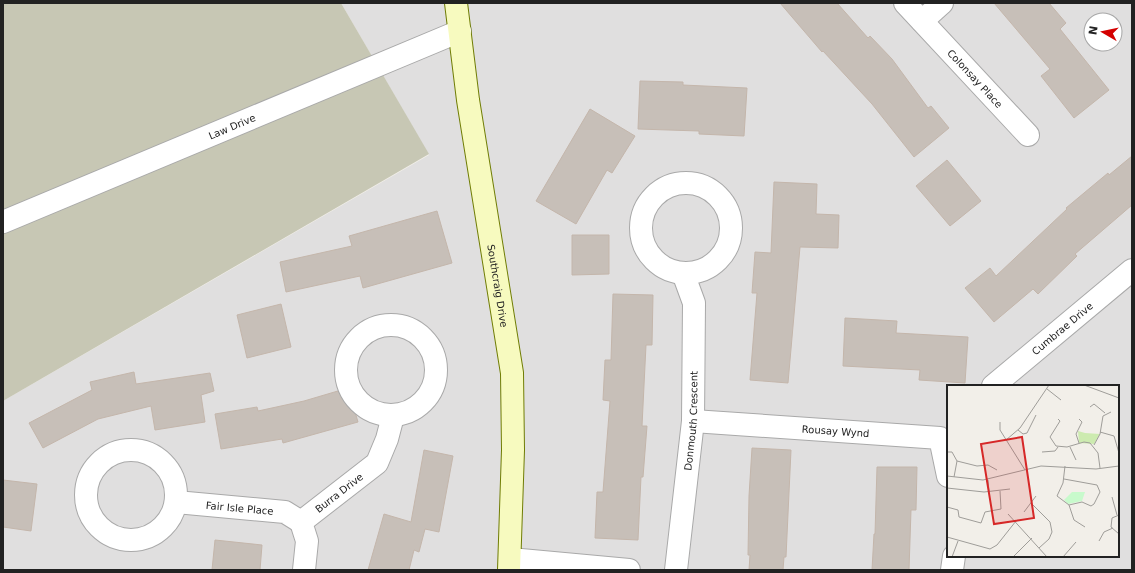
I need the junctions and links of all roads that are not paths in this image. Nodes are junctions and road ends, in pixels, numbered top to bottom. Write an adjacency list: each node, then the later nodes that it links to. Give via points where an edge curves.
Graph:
1 (456, 3): 5 (street, Southcraig Drive)
2 (905, 3): 4 (street, Colonsay Place)
3 (942, 3): 4 (street)
4 (922, 21): 6 (street, Colonsay Place)
5 (460, 31): 7 (street, Law Drive); 18 (street, Southcraig Drive, via 468,100 512,373 513,450)
6 (1028, 135)
7 (3, 222)
8 (1132, 270): 10 (street, Cumbrae Drive)
9 (683, 273): 9 (street, via 661,267 652,259 643,244 640,227 643,212 653,197 677,183 693,183 708,188 722,199 730,214 731,235 727,249 715,264 702,271); 12 (street, Donmouth Crescent, via 694,303)
10 (994, 385)
11 (393, 416): 11 (street, via 384,416 358,403 348,388 345,370 348,354 358,339 371,329 384,325 400,325 415,331 428,343 435,358 436,377 432,391 420,406 408,413); 16 (street, Burra Drive, via 377,463)
12 (693, 421): 13 (street, Rousay Wynd); 21 (street, Donmouth Crescent)
13 (944, 434): 14 (street, Rousay Wynd)
14 (947, 466)
15 (176, 502): 15 (street, via 172,515 161,529 150,537 134,541 109,536 99,528 88,514 85,494 88,478 98,462 112,453 126,449 142,450 156,456 169,469 175,483); 16 (street, Fair Isle Place, via 285,512)
16 (301, 522): 19 (street, via 307,541)
17 (954, 557): 22 (street)
18 (509, 564): 20 (street)
19 (304, 570)
20 (629, 570)
21 (676, 570)
22 (952, 570)

